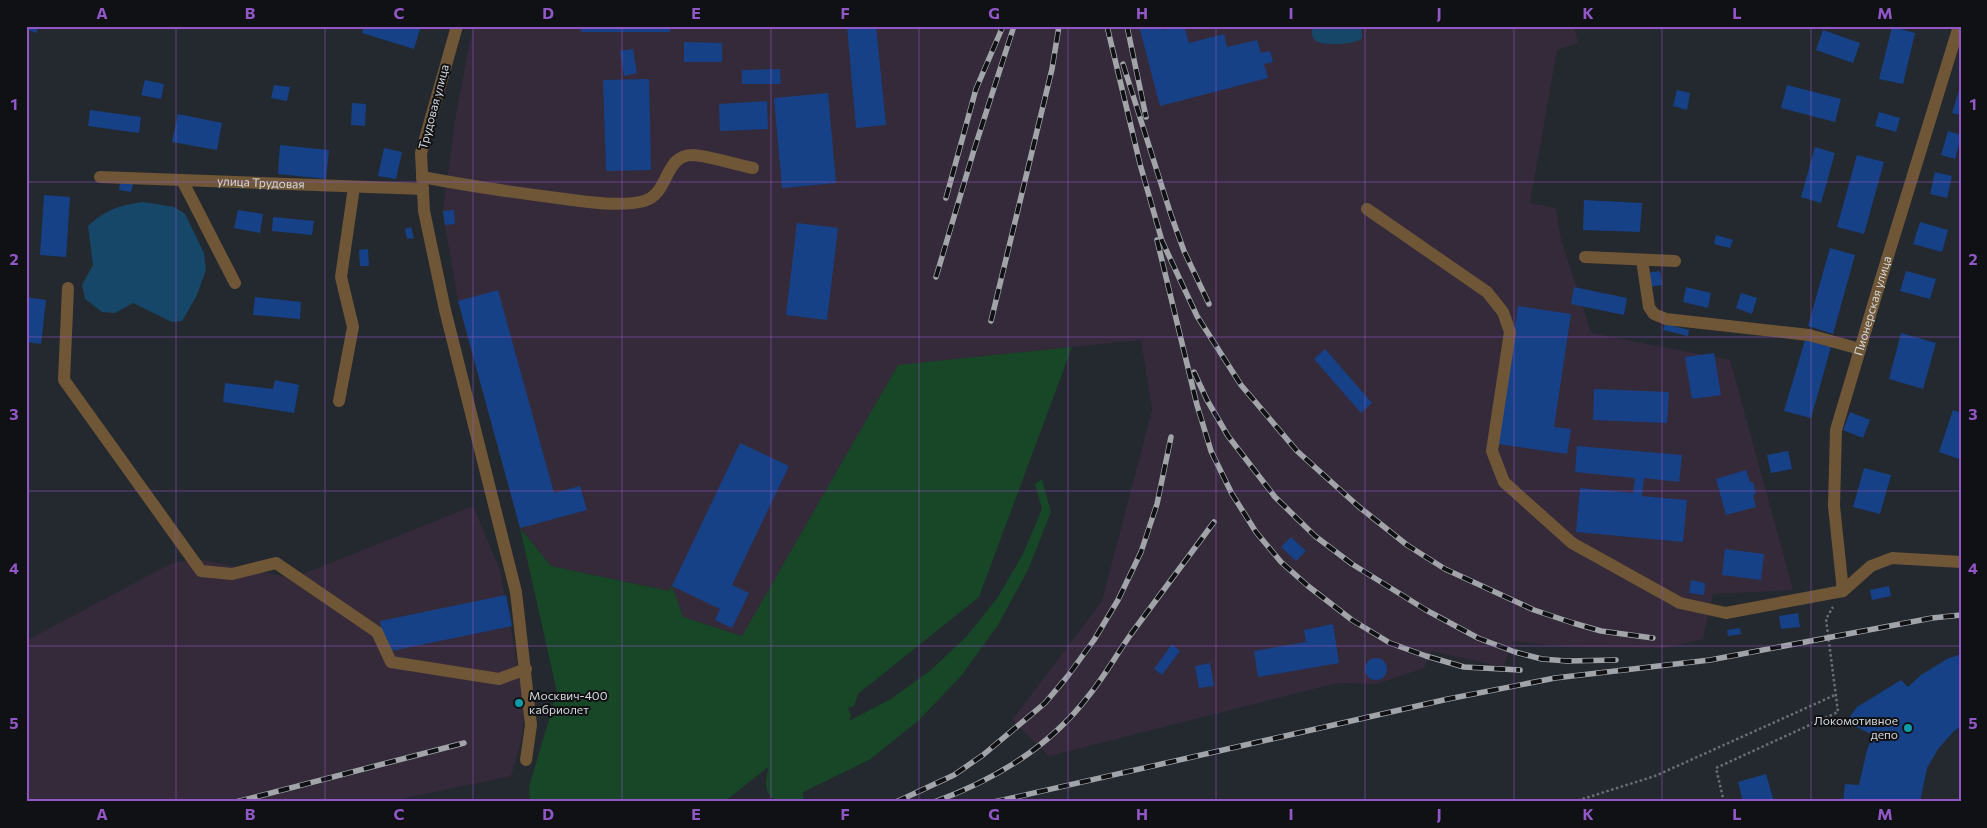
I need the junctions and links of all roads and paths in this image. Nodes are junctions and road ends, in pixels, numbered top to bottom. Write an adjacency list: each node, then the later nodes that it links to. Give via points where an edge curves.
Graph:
1 (457, 26): 6 (street, Трудовая улица, via 421,153)
2 (1959, 26): 14 (street, Пионерская улица)
3 (753, 168): 6 (street, улица Трудовая, via 693,155 680,158 671,166 663,185 650,198 605,204)
4 (100, 177): 5 (street, улица Трудовая)
5 (182, 180): 7 (street, улица Трудовая); 12 (street)
6 (423, 183): 7 (street, улица Трудовая); 18 (street, Трудовая улица, via 424,212 445,310 516,592)
7 (354, 187): 15 (street, via 341,277 354,327)
8 (1367, 209): 17 (street, via 1486,292 1503,312 1510,332 1492,451 1504,482 1572,543 1680,603 1726,614)
9 (1585, 257): 10 (street)
10 (1642, 260): 11 (street); 14 (street, via 1649,307 1654,314 1666,319 1809,335)
11 (1675, 261)
12 (235, 282)
13 (68, 288): 18 (street, via 64,380 201,571 232,574 276,563 376,632 391,662 499,679)
14 (1860, 349): 17 (street, Пионерская улица, via 1836,430 1834,506)
15 (339, 401)
16 (1961, 562): 17 (street, via 1892,558 1871,566)
17 (1843, 591): 19 (path, via 1826,619)
18 (526, 670): 20 (street, Трудовая улица, via 531,726)
19 (1836, 694): 21 (path, via 1655,776); 22 (path, via 1838,712 1716,768)
20 (526, 760)
21 (1573, 802)
22 (1724, 802)

